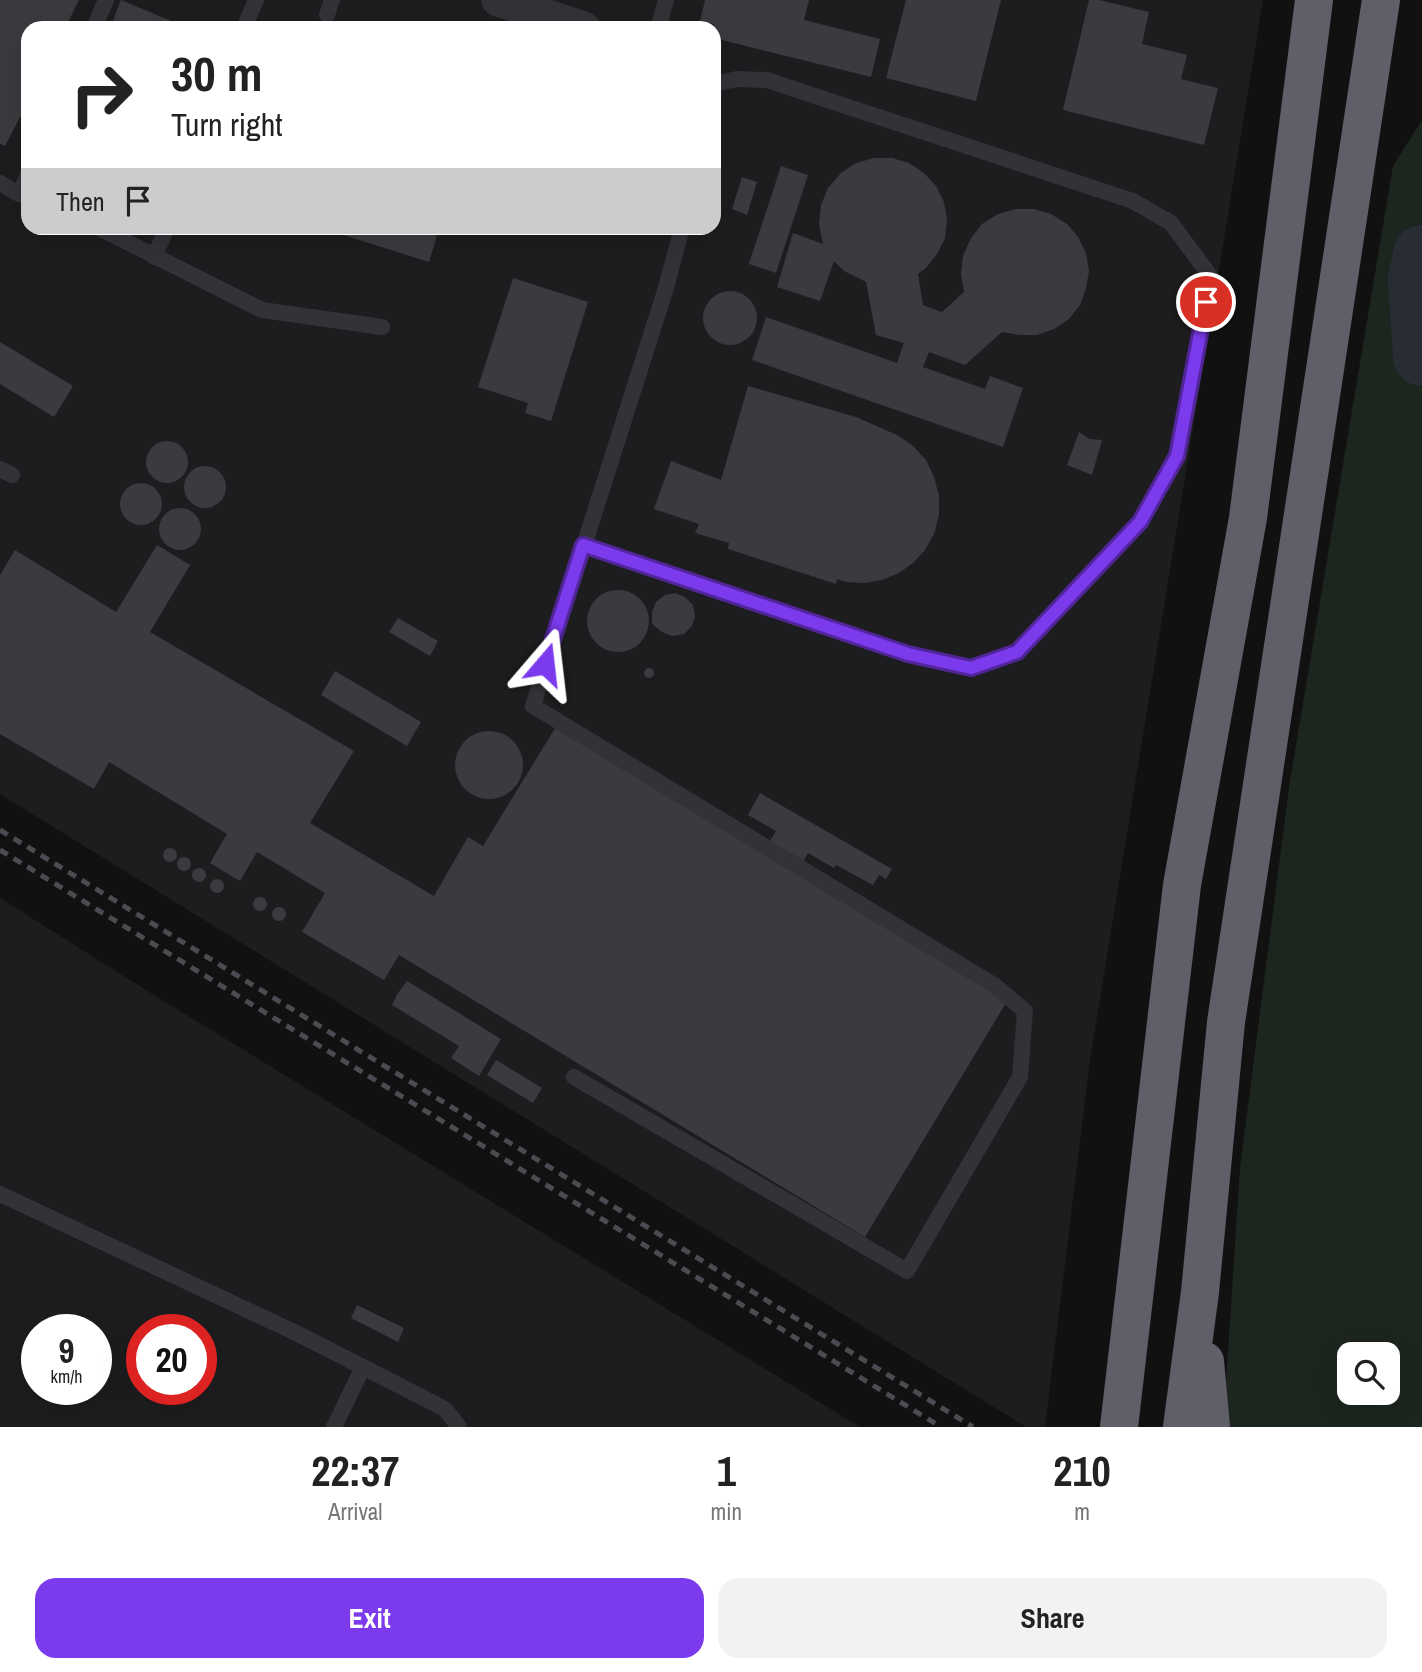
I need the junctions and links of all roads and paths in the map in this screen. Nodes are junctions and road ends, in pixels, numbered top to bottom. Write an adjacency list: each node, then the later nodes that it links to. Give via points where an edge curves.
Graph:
1 (106, 0): 7 (lane)
2 (256, 0): 8 (lane)
3 (498, 0): 9 (street)
4 (666, 0): 10 (lane)
5 (1314, 0): 24 (highway, via 1248,517 1182,885)
6 (1381, 0): 22 (highway, via 1226,1022)
7 (97, 21)
8 (247, 21)
9 (562, 21)
10 (660, 21)
11 (721, 82): 19 (lane, via 767,80 1133,201 1171,223 1211,277 1177,456 1140,522 1017,652 971,668 908,654)
12 (0, 183): 13 (lane, via 19,194)
13 (21, 190)
14 (113, 235): 17 (lane)
15 (164, 235): 17 (lane)
16 (680, 235): 19 (lane)
17 (154, 257): 18 (lane, via 262,310)
18 (382, 327)
19 (583, 545): 20 (lane, via 533,706 994,985 1025,1011 1020,1077 907,1271)
20 (574, 1077)
21 (0, 1194): 23 (lane)
22 (1200, 1292): 27 (highway); 28 (highway)
23 (363, 1367): 25 (lane); 26 (lane, via 445,1409)
24 (1118, 1423)
25 (334, 1427)
26 (460, 1427)
27 (1182, 1427)
28 (1211, 1427)

